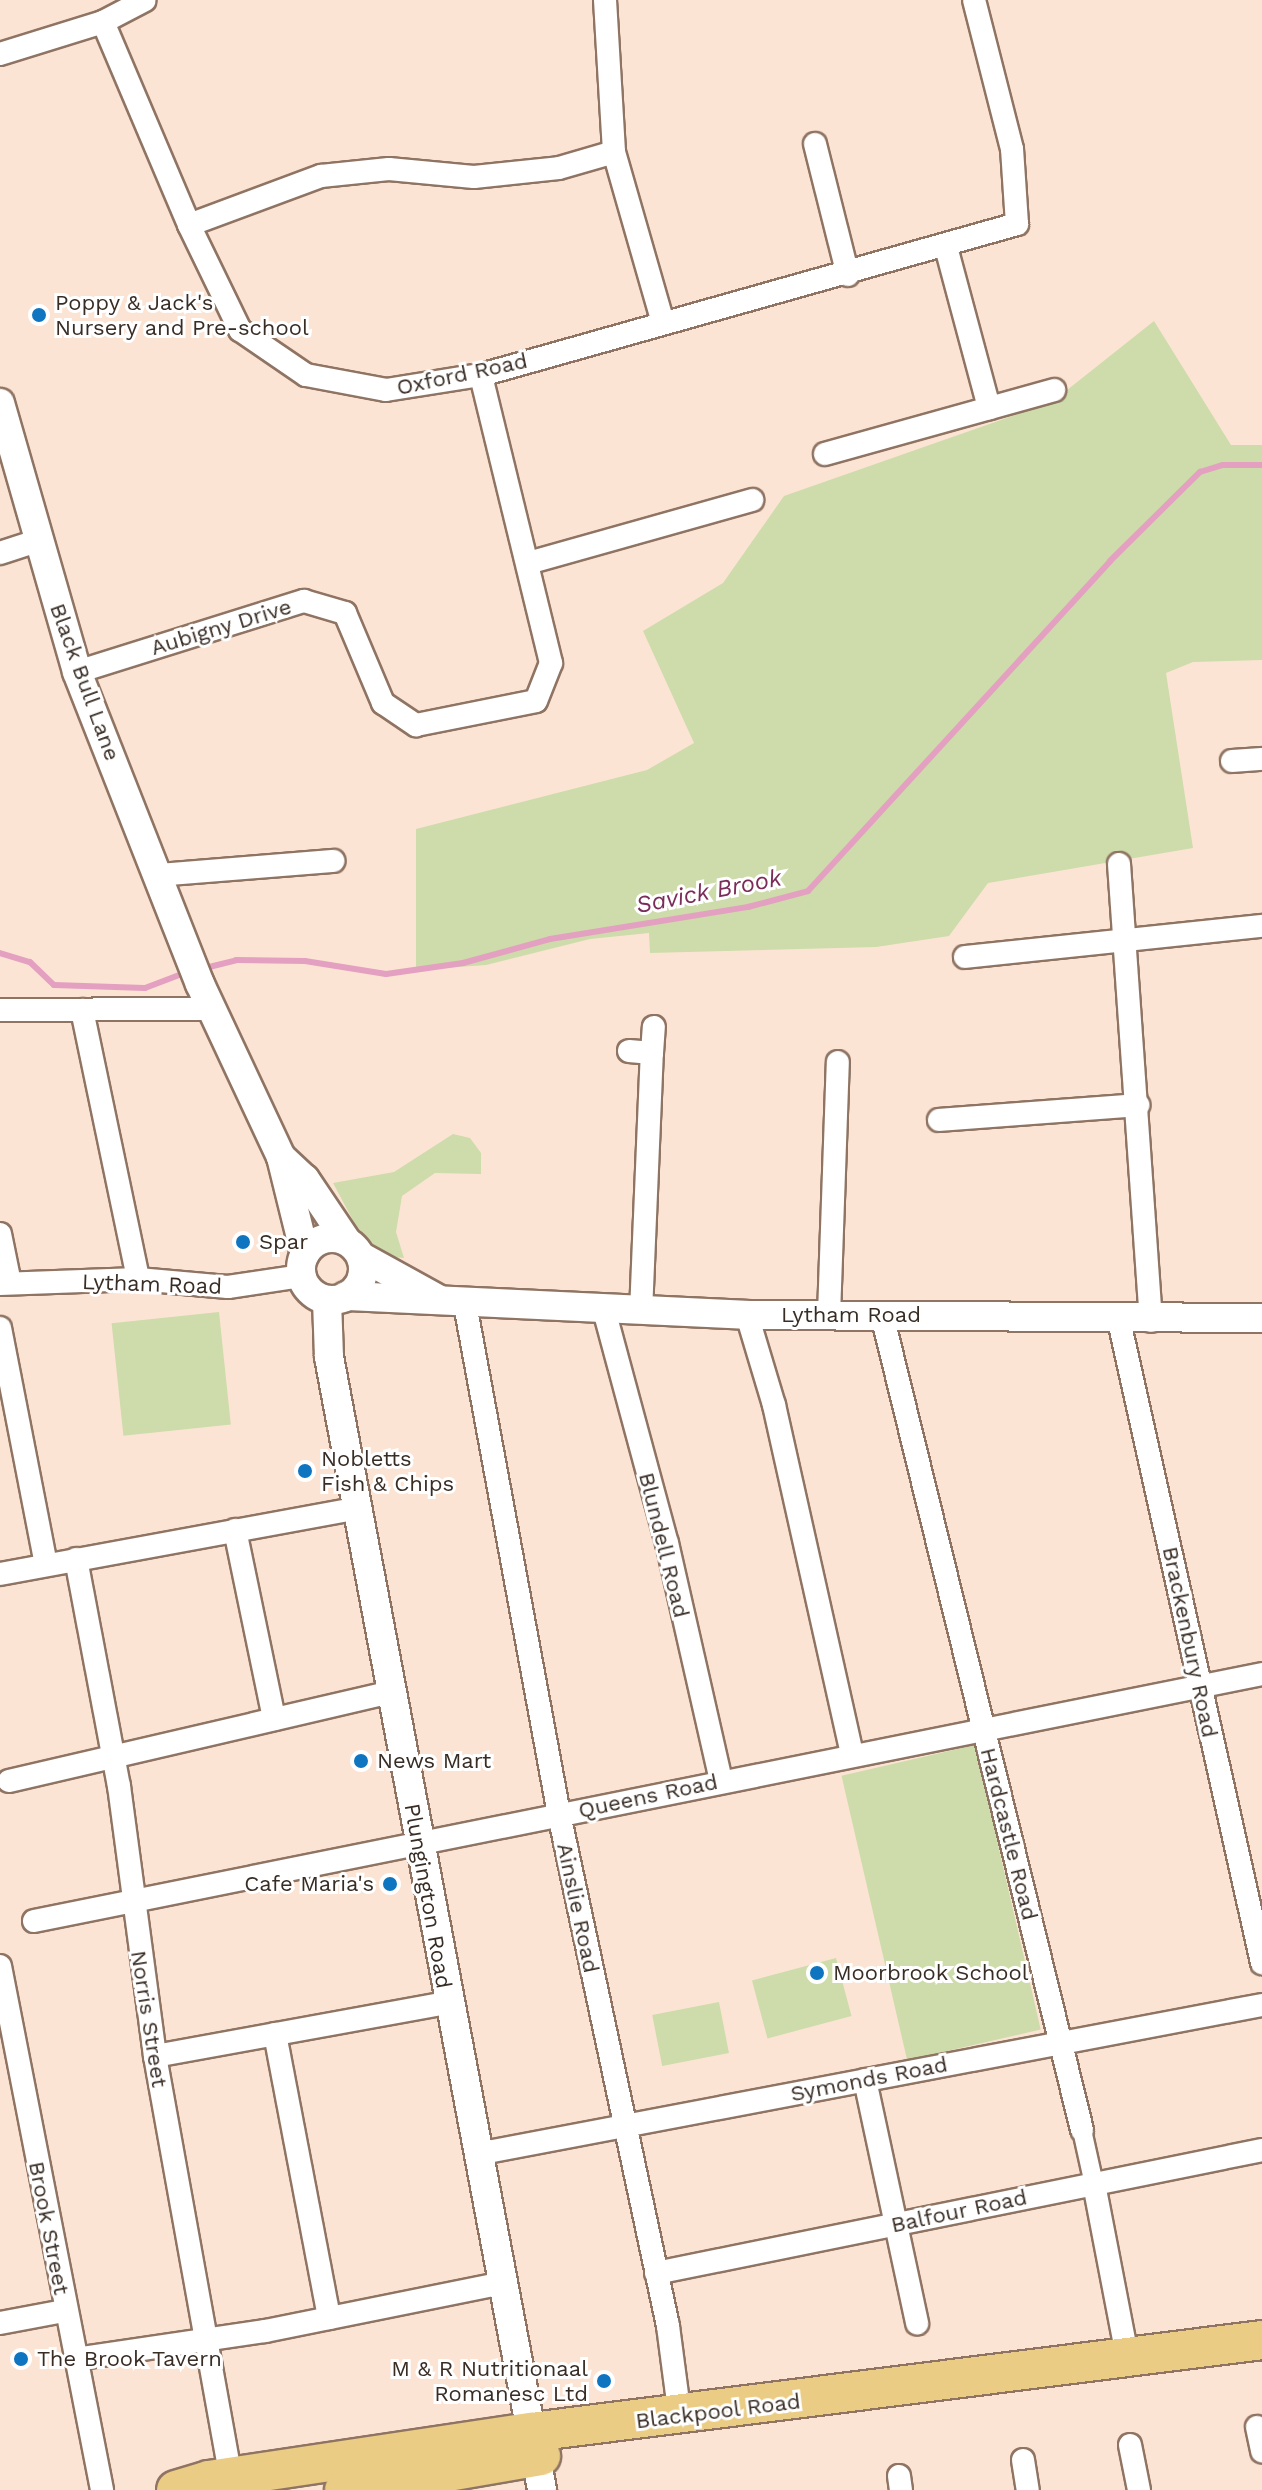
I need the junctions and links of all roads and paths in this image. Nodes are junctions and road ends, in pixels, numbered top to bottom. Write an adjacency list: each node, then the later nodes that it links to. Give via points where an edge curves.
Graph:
1 (145, 0): 4 (street)
2 (605, 0): 7 (street)
3 (974, 0): 9 (street, Oxford Road, via 1012,149 1017,224)
4 (103, 22): 5 (street); 8 (street, Oxford Road)
5 (0, 54)
6 (815, 144): 10 (street)
7 (614, 152): 8 (street, via 559,168 474,177 389,169 321,176); 11 (street)
8 (189, 225): 12 (street, Oxford Road, via 240,330 306,375 386,390)
9 (946, 247): 10 (street, Oxford Road); 15 (street)
10 (848, 275): 11 (street, Oxford Road)
11 (663, 323): 12 (street, Oxford Road)
12 (481, 375): 20 (street)
13 (1054, 390): 15 (street)
14 (0, 403): 18 (street, Black Bull Lane)
15 (989, 408): 16 (street)
16 (825, 454)
17 (752, 500): 20 (street)
18 (37, 541): 19 (street); 21 (street, Black Bull Lane)
19 (0, 553)
20 (528, 563): 21 (street, Aubigny Drive, via 551,663 536,701 416,725 383,703 345,613 304,601)
21 (77, 672): 26 (street, Black Bull Lane)
22 (1262, 759): 23 (street)
23 (1232, 761)
24 (333, 861): 26 (street)
25 (1119, 864): 28 (street)
26 (158, 875): 30 (street, Black Bull Lane)
27 (1262, 926): 28 (street)
28 (1126, 941): 29 (street); 37 (street)
29 (965, 957)
30 (205, 997): 32 (street); 39 (street)
31 (0, 1010): 32 (street)
32 (82, 1010): 43 (street)
33 (654, 1027): 35 (street)
34 (629, 1051): 35 (street)
35 (652, 1053): 48 (street)
36 (838, 1062): 50 (street)
37 (1138, 1105): 38 (street); 54 (street)
38 (939, 1120)
39 (281, 1157): 41 (street, via 305,1179); 42 (street)
40 (0, 1234): 44 (street)
41 (354, 1249): 42 (street, via 323,1239); 45 (street, via 360,1283); 46 (street, Lytham Road)
42 (303, 1265): 43 (street, Lytham Road, via 228,1287); 45 (street, via 307,1287)
43 (138, 1279): 44 (street, Lytham Road)
44 (5, 1283)
45 (337, 1298): 46 (street, Lytham Road); 56 (street, Plungington Road, via 329,1357)
46 (453, 1302): 47 (street, Lytham Road); 70 (street, Ainslie Road)
47 (604, 1310): 48 (street, Lytham Road); 69 (street, Blundell Road, via 667,1543)
48 (641, 1312): 49 (street, Lytham Road)
49 (747, 1315): 50 (street, Lytham Road); 66 (street, via 774,1405)
50 (829, 1315): 51 (street, Lytham Road)
51 (882, 1315): 53 (street, Lytham Road); 65 (street, Hardcastle Road)
52 (1262, 1318): 54 (street, Lytham Road)
53 (1119, 1321): 54 (street, Lytham Road); 62 (street, Brackenbury Road)
54 (1151, 1321)
55 (0, 1328): 59 (street)
56 (358, 1508): 57 (street); 63 (street, Plungington Road)
57 (235, 1530): 58 (street); 64 (street)
58 (76, 1559): 59 (street); 67 (street, Norris Street)
59 (46, 1565): 60 (street)
60 (0, 1574)
61 (1262, 1674): 62 (street, Queens Road)
62 (1198, 1683): 65 (street, Queens Road); 74 (street, Brackenbury Road)
63 (391, 1692): 64 (street); 71 (street, Plungington Road)
64 (274, 1719): 67 (street)
65 (983, 1728): 66 (street, Queens Road); 79 (street, Hardcastle Road)
66 (852, 1754): 69 (street, Queens Road)
67 (113, 1756): 68 (street); 72 (street, Norris Street)
68 (9, 1781)
69 (721, 1781): 70 (street, Queens Road)
70 (559, 1814): 71 (street, Queens Road); 82 (street, Ainslie Road)
71 (418, 1843): 72 (street, Queens Road); 76 (street, Plungington Road)
72 (130, 1900): 73 (street, Queens Road); 80 (street, Norris Street)
73 (34, 1921)
74 (1262, 1963)
75 (0, 1966): 90 (street, Brook Street)
76 (447, 2003): 78 (street); 85 (street, Plungington Road)
77 (1262, 2005): 79 (street, Symonds Road)
78 (275, 2034): 80 (street); 91 (street)
79 (1060, 2043): 81 (street, Symonds Road); 83 (street, Hardcastle Road)
80 (155, 2056): 94 (street, Norris Street)
81 (865, 2080): 82 (street, Symonds Road); 87 (street)
82 (625, 2125): 85 (street, Symonds Road); 88 (street, Ainslie Road)
83 (1082, 2130): 86 (street, Hardcastle Road)
84 (1262, 2150): 86 (street, Balfour Road)
85 (477, 2154): 89 (street, Plungington Road)
86 (1094, 2184): 87 (street, Balfour Road); 96 (street, Hardcastle Road)
87 (896, 2224): 88 (street, Balfour Road); 93 (street)
88 (656, 2273): 99 (street, Ainslie Road)
89 (502, 2283): 91 (street); 103 (street, Plungington Road)
90 (64, 2311): 92 (street); 97 (street, Brook Street)
91 (329, 2318): 94 (street)
92 (0, 2323)
93 (917, 2323)
94 (204, 2340): 97 (street); 104 (street, Norris Street)
95 (1262, 2340): 96 (highway, Blackpool Road)
96 (1127, 2356): 99 (highway, Blackpool Road)
97 (75, 2359): 107 (street, Brook Street)
98 (1262, 2363): 103 (highway, Blackpool Road)
99 (680, 2417): 103 (highway, Blackpool Road)
100 (1257, 2427): 102 (street)
101 (1130, 2445): 106 (street)
102 (1262, 2451)
103 (537, 2459): 104 (highway, Blackpool Road); 105 (highway, Blackpool Road)
104 (231, 2477): 108 (highway, Blackpool Road)
105 (435, 2483): 109 (highway, Blackpool Road)
106 (1138, 2485)
107 (102, 2490)
108 (176, 2490)
109 (344, 2490)

